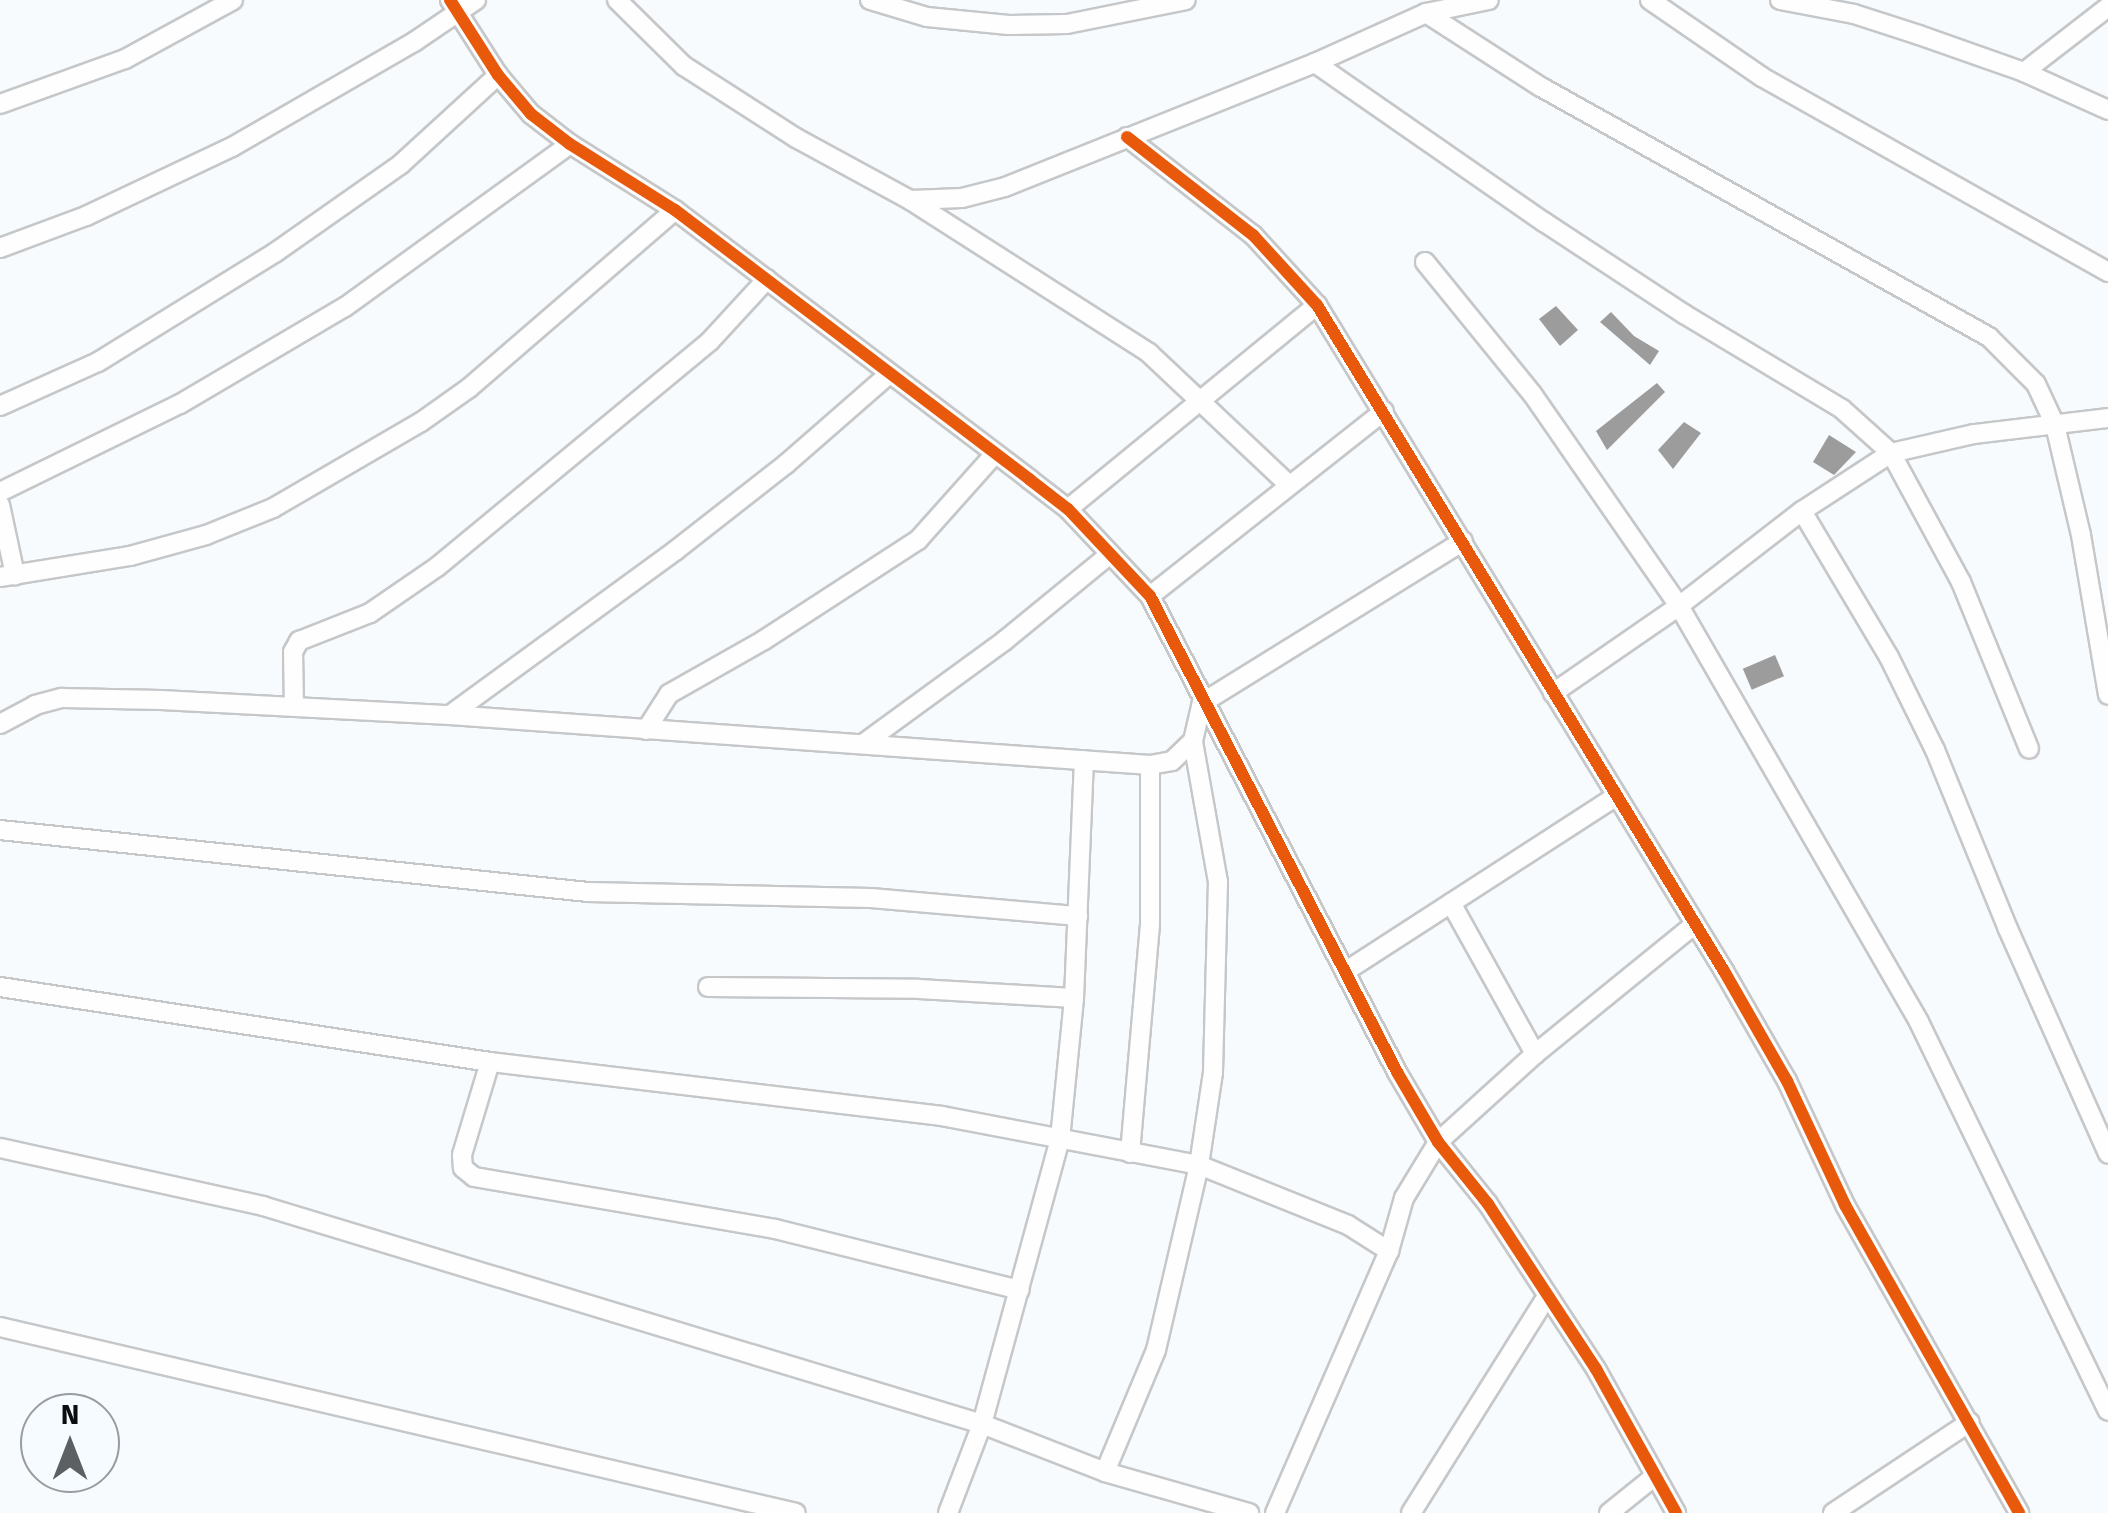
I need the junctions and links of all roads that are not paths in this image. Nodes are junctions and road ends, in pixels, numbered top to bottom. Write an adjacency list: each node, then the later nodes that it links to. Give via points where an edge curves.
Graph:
1 (233, 0): 15 (street, via 125,59)
2 (476, 0): 9 (street)
3 (617, 0): 19 (street, via 684,66)
4 (870, 0): 5 (street, via 927,16 1009,25 1066,24)
5 (1186, 0)
6 (1489, 0): 11 (street)
7 (1650, 0): 23 (street, via 1762,77)
8 (1780, 0): 13 (street, via 1854,14)
9 (454, 6): 14 (street); 21 (street, via 232,147)
10 (2108, 7): 13 (street)
11 (1426, 13): 12 (street); 31 (street, via 1541,87 1990,338 2036,384)
12 (1315, 62): 17 (street); 32 (street, via 1590,253 1842,409)
13 (2024, 72): 16 (street)
14 (498, 75): 18 (street, via 531,114); 28 (street, via 402,164 262,262 98,362)
15 (0, 104)
16 (2108, 110)
17 (1127, 137): 19 (street, via 1006,186 962,198); 25 (street, via 1253,235)
18 (570, 144): 20 (street); 35 (street, via 345,307 180,404)
19 (910, 200): 27 (street, via 1149,353)
20 (675, 210): 24 (street); 41 (street, via 469,388 273,508 130,556)
21 (0, 248)
22 (1425, 262): 43 (street, via 1533,395)
23 (2108, 272)
24 (767, 280): 26 (street); 47 (street, via 710,340 437,567 370,612 299,640 293,652)
25 (1317, 305): 27 (street); 29 (street)
26 (889, 374): 33 (street); 48 (street, via 676,550)
27 (1202, 401): 34 (street); 37 (street)
28 (0, 406)
29 (1384, 411): 34 (street); 39 (street)
30 (2108, 418): 31 (street)
31 (2055, 425): 32 (street); 45 (street)
32 (1891, 453): 38 (street); 53 (street, via 1961,582)
33 (995, 454): 37 (street); 50 (street, via 918,540 669,694)
34 (1289, 485): 42 (street)
35 (0, 492)
36 (0, 505): 41 (street)
37 (1068, 509): 40 (street)
38 (1802, 511): 43 (street); 71 (street, via 1935,750)
39 (1463, 541): 44 (street); 46 (street)
40 (1109, 554): 42 (street); 52 (street)
41 (7, 576)
42 (1150, 596): 46 (street)
43 (1680, 606): 44 (street); 77 (street, via 1919,1022)
44 (1553, 694): 56 (street)
45 (2108, 695)
46 (1202, 703): 51 (street); 61 (street)
47 (294, 708): 48 (street); 49 (street, via 62,698)
48 (450, 715): 50 (street)
49 (0, 724)
50 (646, 730): 52 (street)
51 (1194, 741): 55 (street, via 1172,761); 72 (street, via 1218,882 1213,1072)
52 (862, 744): 54 (street)
53 (2030, 749)
54 (1084, 760): 55 (street); 59 (street)
55 (1150, 765): 70 (street, via 1150,924)
56 (1616, 796): 58 (street); 60 (street)
57 (0, 830): 59 (street, via 588,892 805,895)
58 (1450, 903): 61 (street); 65 (street)
59 (1078, 916): 64 (street)
60 (1695, 924): 65 (street); 78 (street, via 1787,1080 1844,1204)
61 (1346, 971): 68 (street)
62 (0, 986): 66 (street)
63 (708, 987): 64 (street)
64 (1074, 998): 67 (street)
65 (1535, 1054): 68 (street)
66 (490, 1062): 67 (street, via 942,1116); 74 (street, via 462,1155 463,1168 474,1177 775,1229)
67 (1060, 1139): 70 (street); 74 (street)
68 (1438, 1142): 73 (street, via 1404,1198); 75 (street)
69 (0, 1148): 79 (street, via 263,1206)
70 (1130, 1152): 72 (street)
71 (2108, 1154)
72 (1198, 1164): 73 (street, via 1318,1212); 80 (street, via 1156,1350)
73 (1389, 1251): 87 (street)
74 (1020, 1290): 79 (street)
75 (1547, 1296): 81 (street); 88 (street)
76 (0, 1327): 83 (street)
77 (2108, 1411)
78 (1970, 1422): 91 (street); 92 (street)
79 (982, 1424): 80 (street); 84 (street)
80 (1105, 1472): 82 (street)
81 (1655, 1476): 89 (street); 90 (street)
82 (1185, 1494): 85 (street); 86 (street)
83 (796, 1513)
84 (948, 1513)
85 (1177, 1513)
86 (1249, 1513)
87 (1275, 1513)
88 (1411, 1513)
89 (1609, 1513)
90 (1676, 1513)
91 (1833, 1513)
92 (2020, 1513)

